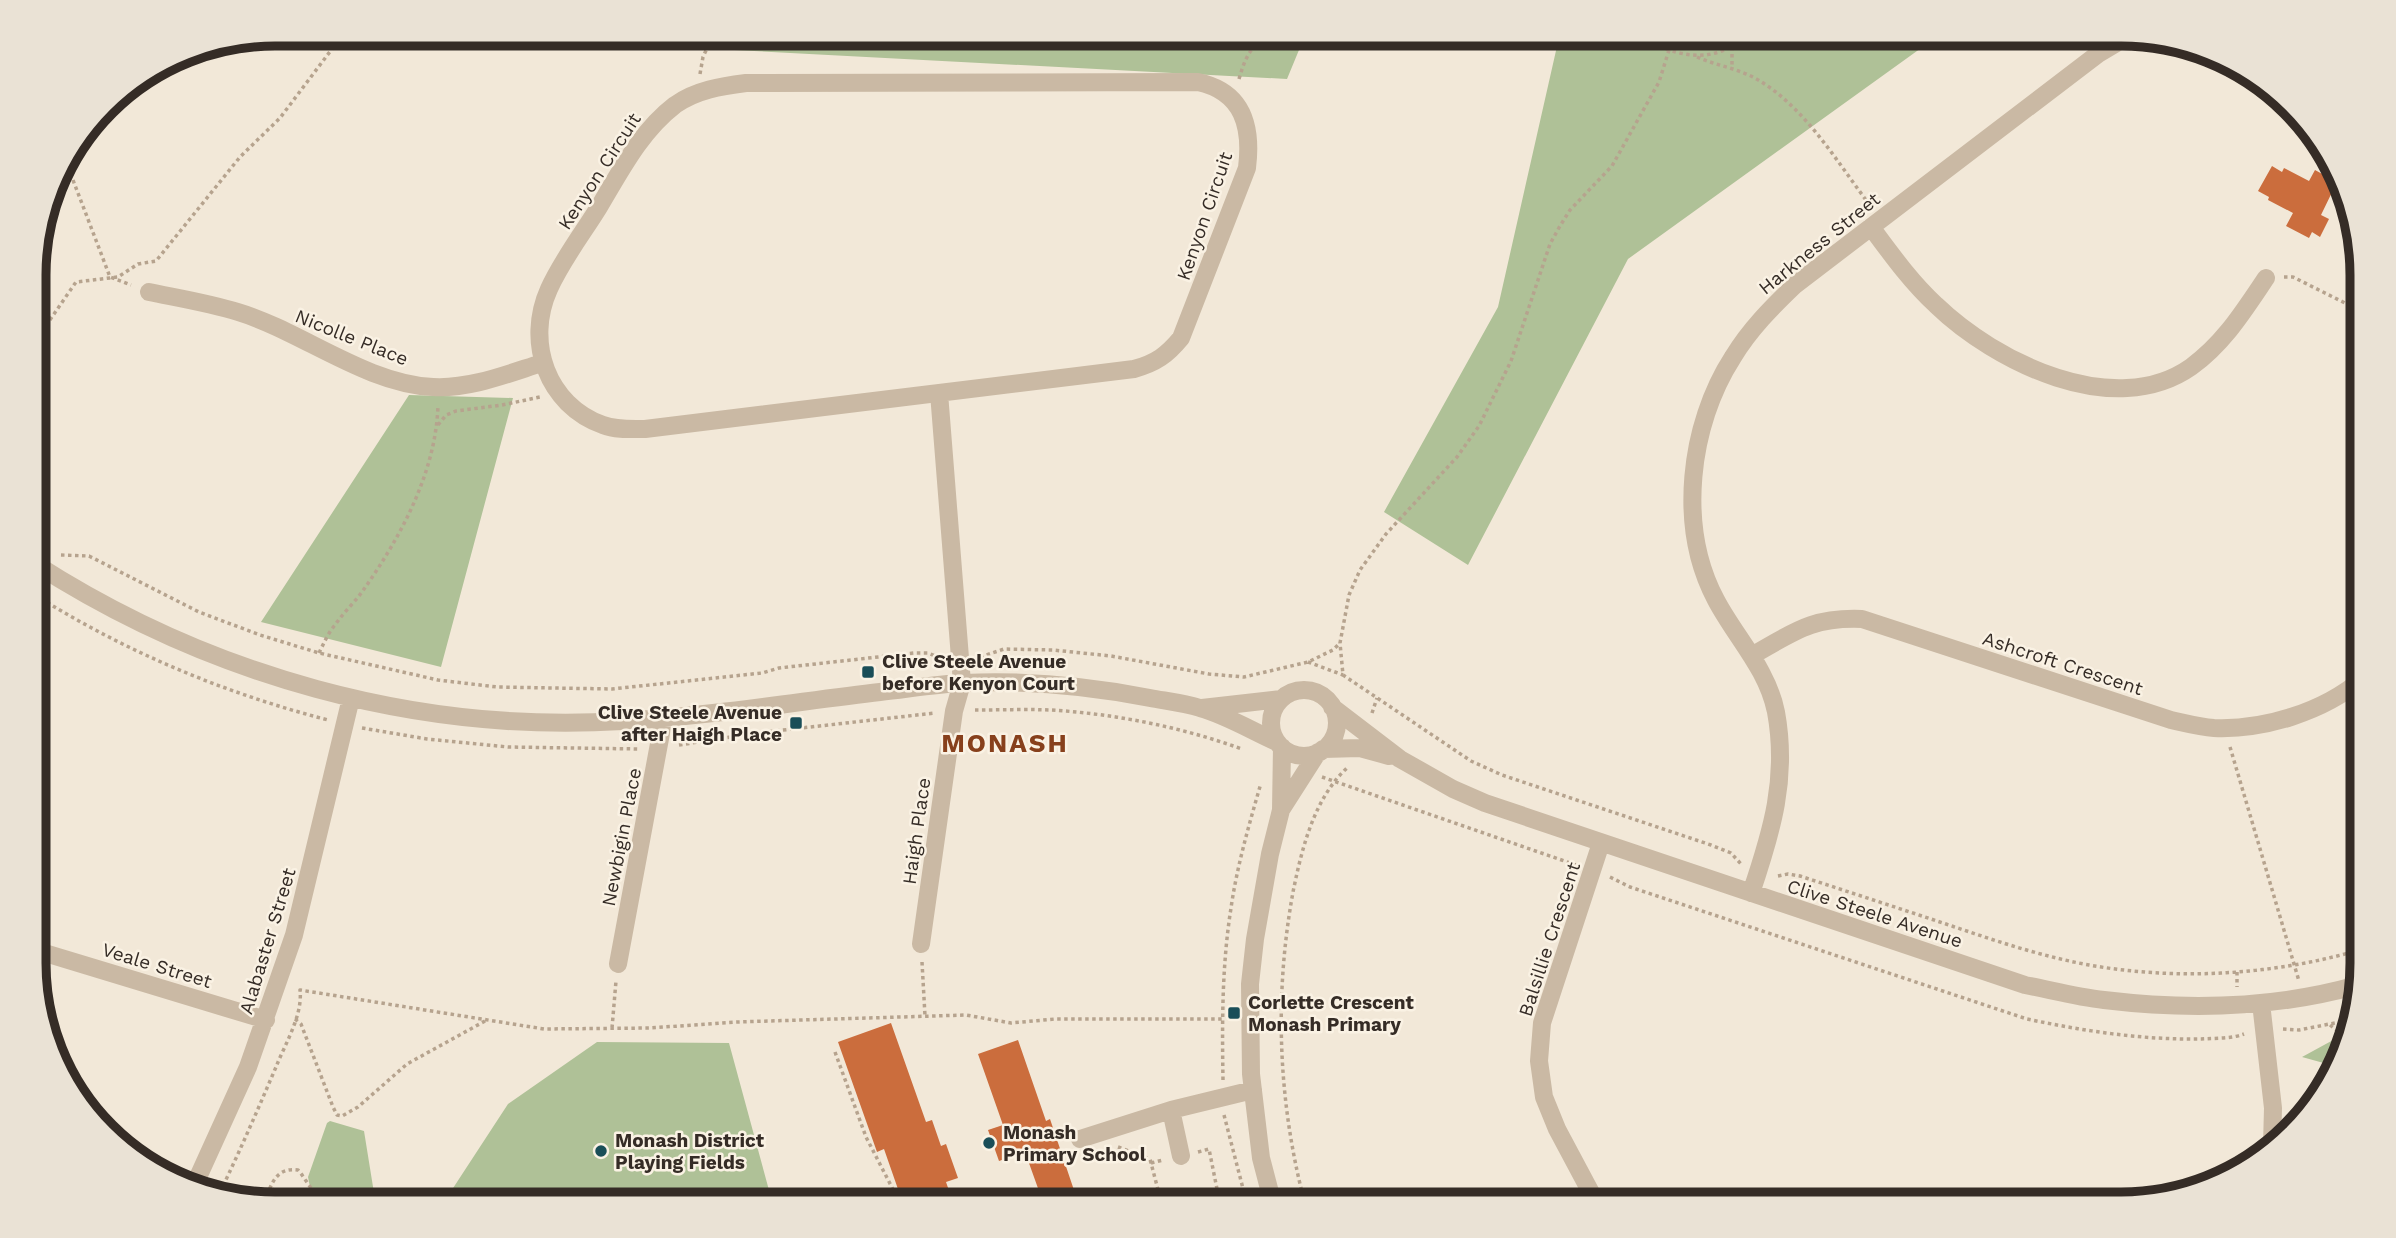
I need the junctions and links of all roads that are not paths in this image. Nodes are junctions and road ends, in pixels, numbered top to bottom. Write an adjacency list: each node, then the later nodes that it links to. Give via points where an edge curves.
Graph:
1 (2111, 46): 2 (street, Harkness Street)
2 (1876, 223): 3 (street, via 1901,266 1936,305 1976,338 2045,373 2110,390 2159,383 2190,368 2229,333); 8 (street, Harkness Street, via 1795,285 1761,318 1732,357 1703,424 1694,471 1696,540 1717,602)
3 (2266, 278)
4 (149, 292): 5 (street, Nicolle Place, via 239,312 392,380 439,387 488,380)
5 (542, 363): 6 (street, Kenyon Circuit, via 556,390 577,411 616,428 645,429); 6 (street, Kenyon Circuit, via 539,327 549,290 637,144 655,121 689,96 746,83 1198,82 1229,96 1245,121 1250,144 1247,168 1190,319 1168,354 1134,369)
6 (939, 393): 9 (street)
7 (46, 571): 11 (street, via 143,625 224,660)
8 (1753, 655): 10 (street, Ashcroft Crescent, via 1810,624 1862,619 2171,720 2211,728 2274,722 2317,707); 21 (street, Harkness Street, via 1775,709 1781,750 1770,837)
9 (962, 683): 14 (street, via 1090,687); 15 (street); 22 (street, Haigh Place)
10 (2351, 686)
11 (351, 698): 15 (street, via 466,719 544,723); 27 (street, Alabaster Street, via 294,935)
12 (1281, 699): 13 (street, via 1309,690); 14 (street); 16 (street, via 1271,724)
13 (1332, 707): 17 (street, via 1335,734); 18 (street, Clive Steele Avenue)
14 (1202, 708): 16 (street)
15 (664, 717): 24 (street, Newbigin Place)
16 (1280, 744): 17 (street, via 1303,756); 19 (street)
17 (1321, 751): 18 (street, Clive Steele Avenue, via 1360,748); 19 (street)
18 (1399, 759): 20 (street, Clive Steele Avenue, via 1485,803)
19 (1282, 810): 28 (street, via 1270,854 1250,984)
20 (1601, 843): 21 (street, Clive Steele Avenue); 35 (street, Balsillie Crescent, via 1542,1023 1539,1061 1544,1097)
21 (1751, 893): 26 (street, Clive Steele Avenue, via 2025,985 2102,1000 2181,1006)
22 (921, 944)
23 (46, 953): 27 (street, Veale Street)
24 (618, 964)
25 (2349, 987): 26 (street, Clive Steele Avenue)
26 (2261, 1003): 30 (street)
27 (266, 1020): 33 (street, Alabaster Street)
28 (1253, 1090): 29 (street); 34 (street)
29 (1171, 1110): 31 (street); 32 (street)
30 (2272, 1136)
31 (1080, 1139)
32 (1181, 1156)
33 (197, 1179)
34 (1270, 1192)
35 (1591, 1192)

